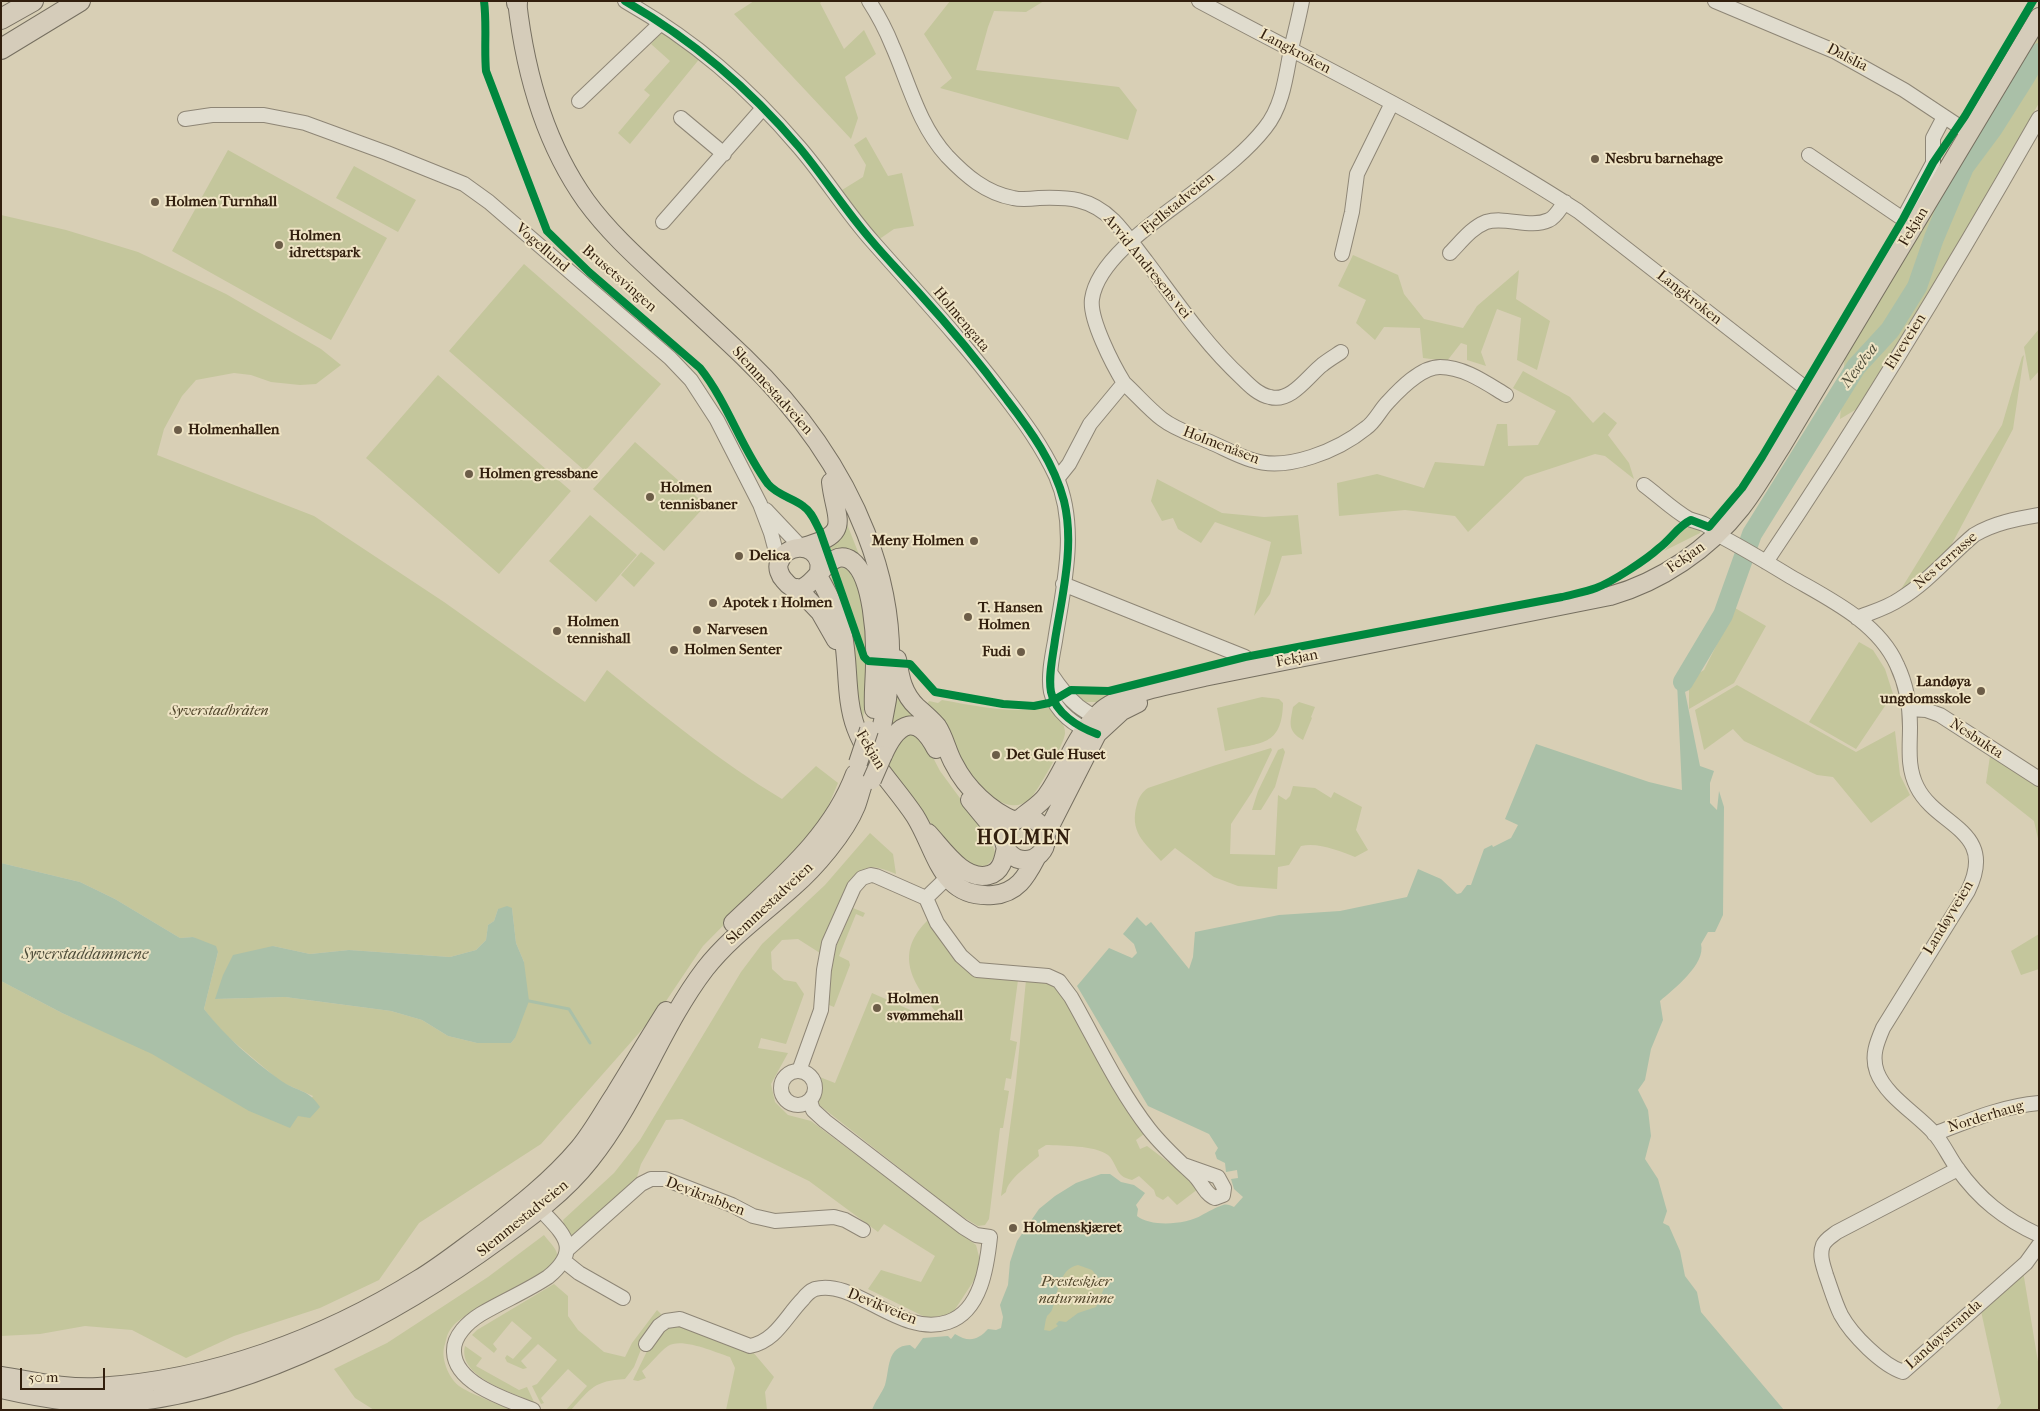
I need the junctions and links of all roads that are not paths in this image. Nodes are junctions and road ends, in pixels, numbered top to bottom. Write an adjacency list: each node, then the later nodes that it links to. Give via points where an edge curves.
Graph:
1 (33, 1): 11 (highway)
2 (80, 1): 13 (highway)
3 (625, 1): 12 (street, Holmengata)
4 (869, 1): 27 (street, Arvid Andresens vei, via 892,45 925,126 946,155 967,176 995,194 1015,199 1068,197 1087,203 1112,220)
5 (1199, 1): 14 (street, Langkroken)
6 (1302, 1): 14 (street, Fjellstadveien)
7 (1715, 1): 9 (street, Dalslia)
8 (514, 2): 35 (main road, Slemmestadveien, via 522,75 530,104 550,151 576,198 620,252 774,404 805,442); 47 (main road, Slemmestadveien, via 535,96 567,170 599,218 746,359 789,405 823,449 855,506 870,544 882,583)
9 (1749, 8): 18 (street, Dalslia, via 1874,72)
10 (2039, 17): 22 (main road, Fekjan)
11 (1, 19)
12 (662, 23): 15 (street); 17 (street, Holmengata, via 706,55)
13 (1, 49)
14 (1291, 49): 16 (street, Langkroken); 27 (street, Fjellstadveien, via 1285,82 1267,126 1200,187)
15 (579, 101)
16 (1392, 102): 25 (street, Langkroken); 29 (street, via 1358,174)
17 (763, 108): 23 (street); 34 (street, Holmengata, via 816,168 870,240 986,371 1032,432)
18 (1944, 117): 22 (street, Dalslia); 24 (street, via 1933,138 1933,163 1903,219)
19 (681, 118): 23 (street)
20 (2039, 118): 41 (street, Elveveien, via 1814,491)
21 (185, 119): 37 (street, Vogellund, via 212,114 264,115 305,123 474,190 670,358 691,380 717,420)
22 (1969, 133): 32 (main road, Fekjan)
23 (724, 154): 26 (street)
24 (1809, 155)
25 (1565, 202): 28 (street, via 1549,220 1485,223 1473,229); 32 (street, Langkroken)
26 (663, 222)
27 (1131, 242): 30 (street, Arvid Andresens vei, via 1212,347 1234,372 1262,394 1272,398 1294,391 1322,364); 31 (street, Fjellstadveien, via 1103,272 1091,301 1114,368)
28 (1450, 252)
29 (1342, 254)
30 (1341, 352)
31 (1124, 383): 33 (street, Holmenåsen, via 1176,428 1253,461 1276,463 1308,458 1367,428 1409,382 1439,366 1470,374); 34 (street, via 1090,424 1070,464)
32 (1813, 394): 39 (main road, Fekjan, via 1746,500)
33 (1506, 395)
34 (1057, 479): 44 (street, Holmengata, via 1068,525)
35 (831, 482): 40 (main road, via 839,523 826,540); 50 (main road, Slemmestadveien, via 864,556 876,600 882,661)
36 (1644, 485): 39 (street, via 1680,513 1705,524)
37 (760, 504): 40 (street, Vogellund); 42 (street, Vogellund)
38 (2039, 515): 46 (street, Nes terrasse, via 1984,529 1901,599)
39 (1717, 534): 41 (street, Landøyveien); 52 (main road, Fekjan, via 1664,574 1615,595 1204,678 1134,704)
40 (802, 547): 42 (main road, via 792,548); 43 (main road, via 813,552 819,562)
41 (1761, 559): 46 (street, Landøyveien)
42 (779, 562): 45 (main road, via 782,579)
43 (818, 575): 45 (main road, via 813,583); 49 (main road, Fekjan, via 843,634); 50 (main road, via 828,563 838,558 851,561 862,574 869,596 875,643)
44 (1063, 584): 48 (street); 52 (street, Holmengata, via 1051,674)
45 (797, 588): 49 (main road, Fekjan, via 826,621)
46 (1857, 618): 51 (street, Landøyveien, via 1888,649 1897,664)
47 (888, 619): 53 (main road, Slemmestadveien, via 890,674); 56 (main road, via 896,644 900,680 907,697 937,727 954,765 968,785 1003,816)
48 (1245, 657)
49 (846, 666): 60 (main road, Fekjan, via 852,716 858,735 919,824 938,864)
50 (874, 709): 53 (main road, Slemmestadveien)
51 (1909, 709): 55 (street, Nesbukta, via 1940,715); 65 (street, Landøyveien, via 1909,761 1916,786 1931,805 1965,834 1973,848 1976,867 1968,891 1897,1003 1876,1045 1874,1058 1882,1081)
52 (1095, 728): 56 (main road, Fekjan, via 1077,741 1046,796); 57 (main road, Fekjan)
53 (877, 743): 54 (main road, Slemmestadveien); 58 (main road, via 912,725 923,729 961,790)
54 (866, 772): 68 (main road, Slemmestadveien, via 817,838 704,954 581,1146); 68 (main road, Slemmestadveien, via 857,804 836,838 800,881 742,930 709,964 687,996 608,1137 578,1174)
55 (2039, 779)
56 (1018, 819): 57 (main road, via 1040,823); 58 (main road, via 1006,830)
57 (1046, 834): 59 (main road, via 1045,848)
58 (1005, 842): 59 (main road, via 1015,858); 60 (main road, via 1004,860 993,874 974,876)
59 (1036, 858): 60 (main road, Fekjan, via 1024,880 1001,894 970,894 954,884)
60 (953, 872): 61 (street)
61 (926, 898): 62 (street, via 870,874 854,887 829,943 821,1010); 66 (street, via 937,923 961,956 977,970 1048,976 1059,981 1071,996 1130,1102 1156,1138)
62 (799, 1071): 63 (street, via 809,1075 815,1085); 63 (street, via 784,1077 781,1094 794,1105)
63 (810, 1101): 74 (street, Devikveien, via 813,1110 825,1121 932,1205 976,1235 990,1237 978,1292 967,1310 956,1319 927,1325 908,1321 841,1290 827,1288 812,1290 770,1339 761,1344 750,1346 680,1319 666,1321 659,1326)
64 (2039, 1103): 65 (street, Norderhaug, via 1987,1114)
65 (1934, 1134): 67 (street, Landøyveien)
66 (1184, 1165)
67 (1958, 1169): 70 (street, Landøyveien, via 2003,1216); 71 (street, Landøystranda, via 1837,1232 1823,1246 1820,1256 1842,1316 1866,1345 1889,1366 1903,1372 2026,1263)
68 (535, 1203): 72 (street, via 562,1235); 77 (main road, Slemmestadveien, via 419,1279 324,1329 219,1367 165,1379)
69 (863, 1230): 72 (street, Devikrabben, via 834,1217 775,1221 753,1216 665,1179 651,1179 641,1184)
70 (2039, 1234)
71 (2039, 1245)
72 (566, 1255): 73 (street, via 580,1273); 78 (street, Devikrabben, via 548,1277 476,1318 454,1342 454,1360 468,1377 480,1386)
73 (623, 1298)
74 (646, 1344)
75 (1, 1376): 77 (main road, Slemmestadveien, via 42,1383)
76 (1, 1389): 77 (main road, Slemmestadveien, via 48,1399)
77 (97, 1400)
78 (533, 1410)

